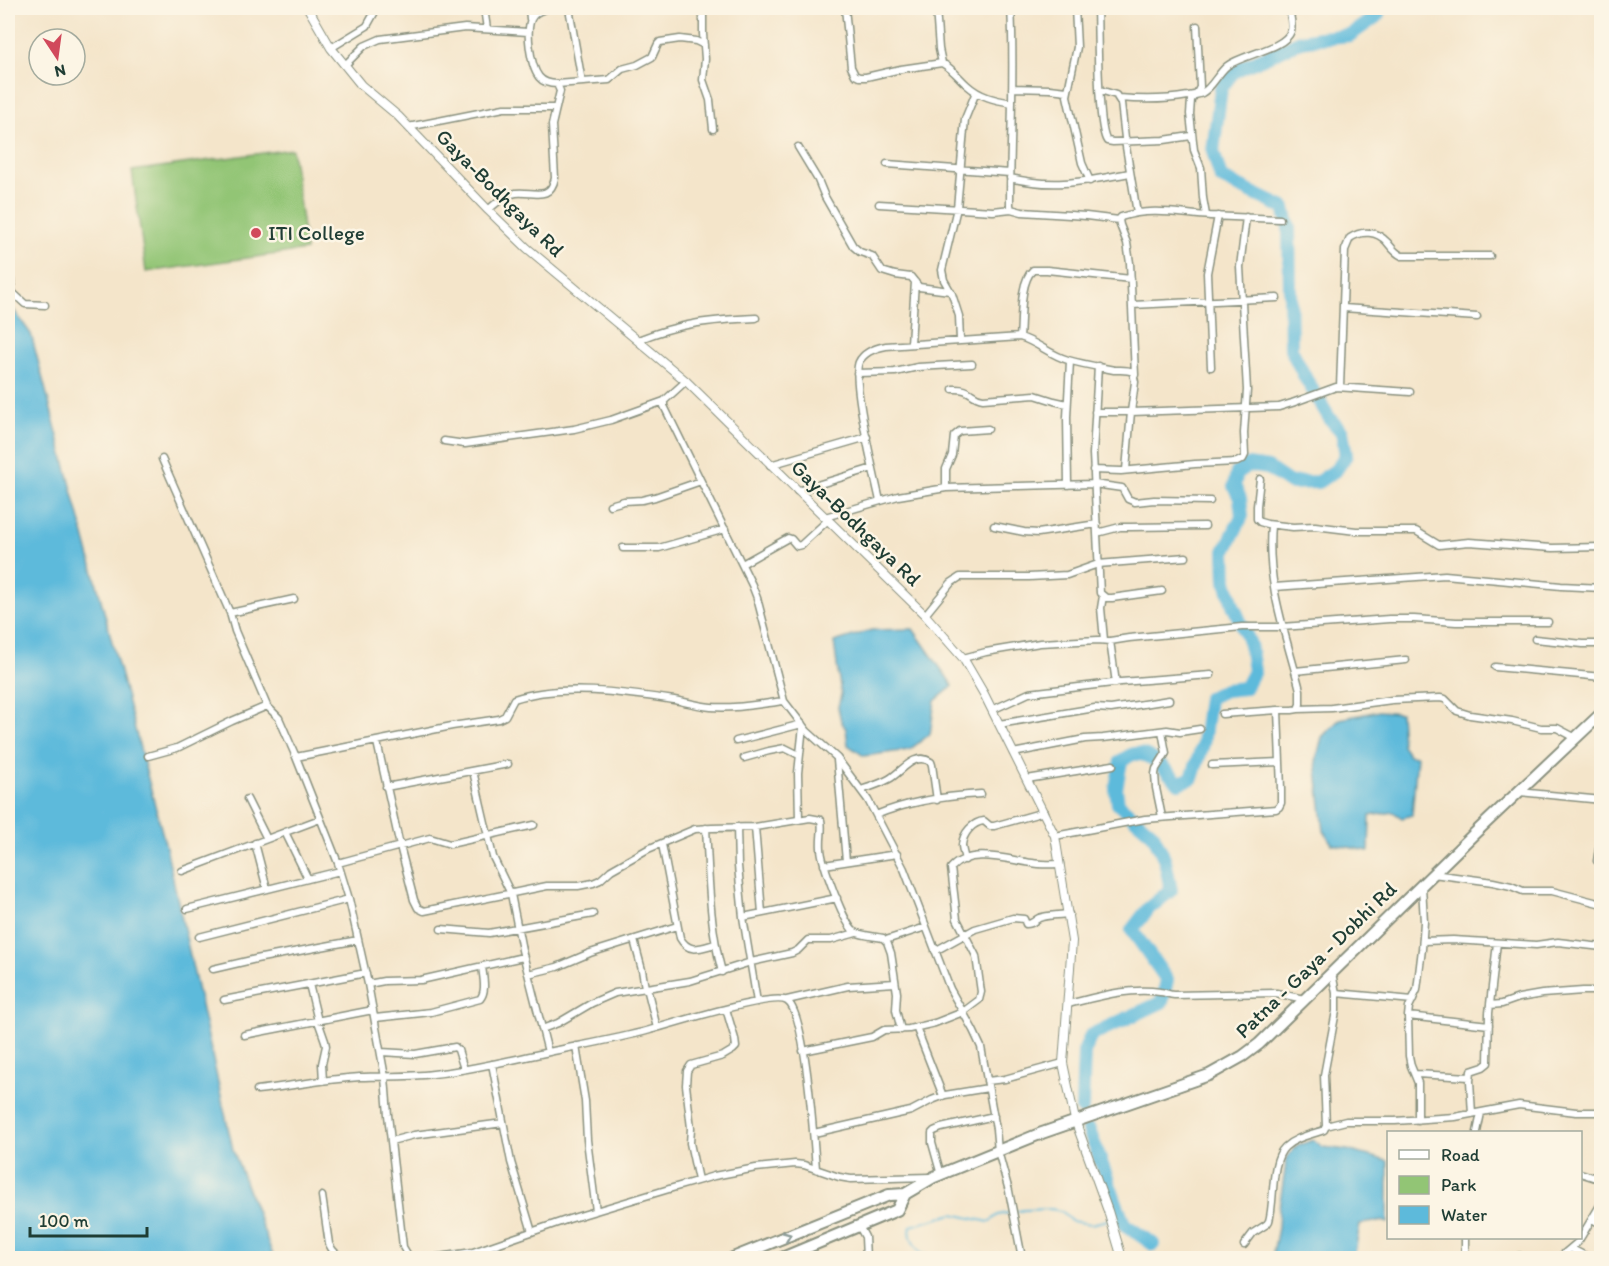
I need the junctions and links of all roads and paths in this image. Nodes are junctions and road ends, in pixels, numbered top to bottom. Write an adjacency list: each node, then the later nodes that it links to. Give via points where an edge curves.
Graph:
1 (308, 8): 19 (street, Gaya-Bodhgaya Rd)
2 (377, 8): 19 (street, via 364,29)
3 (484, 8): 16 (street)
4 (529, 8): 14 (street)
5 (550, 8): 14 (street)
6 (569, 8): 22 (street)
7 (703, 8): 18 (street)
8 (936, 8): 20 (street)
9 (1011, 8): 24 (street)
10 (1075, 8): 26 (street, via 1077,47)
11 (1097, 8): 25 (street)
12 (1290, 8): 28 (street, via 1291,29 1286,38 1241,57 1222,70 1205,91)
13 (846, 9): 20 (street, via 855,75 866,77)
14 (530, 20): 17 (street)
15 (1197, 26): 28 (street, via 1200,87)
16 (487, 29): 17 (street); 21 (street, via 380,39 364,46)
17 (528, 32): 23 (street, via 537,73 545,82)
18 (704, 45): 22 (street, via 680,39 660,42 654,55 622,69 609,80); 33 (street, via 703,80)
19 (331, 48): 21 (street, Gaya-Bodhgaya Rd)
20 (942, 63): 27 (street)
21 (345, 65): 32 (street, Gaya-Bodhgaya Rd, via 361,85)
22 (582, 82): 23 (street)
23 (557, 84): 31 (street, via 560,91)
24 (1012, 88): 26 (street); 30 (street)
25 (1100, 90): 29 (street); 35 (street, via 1105,139)
26 (1067, 91): 41 (street, via 1082,164)
27 (976, 92): 30 (street); 38 (street, via 965,118)
28 (1196, 94): 29 (street, via 1151,100); 34 (street, via 1190,106)
29 (1119, 98): 35 (street)
30 (1012, 103): 40 (street)
31 (556, 108): 32 (street, via 504,108); 45 (street, via 552,125 553,184 546,193 516,193)
32 (408, 127): 45 (street, Gaya-Bodhgaya Rd)
33 (713, 129)
34 (1191, 136): 35 (street); 47 (street, via 1201,168)
35 (1125, 141): 39 (street)
36 (798, 147): 55 (street, via 853,246 872,256 882,272 911,277)
37 (887, 164): 38 (street)
38 (961, 169): 40 (street); 43 (street)
39 (1130, 173): 41 (street); 46 (street)
40 (1010, 176): 41 (street, via 1040,184); 44 (street)
41 (1090, 181)
42 (879, 204): 43 (street)
43 (957, 208): 44 (street, via 993,212); 56 (street, via 942,270)
44 (1011, 208): 51 (street)
45 (488, 210): 66 (street, Gaya-Bodhgaya Rd, via 527,248)
46 (1137, 213): 47 (street); 51 (street)
47 (1206, 215): 48 (street)
48 (1218, 216): 49 (street); 58 (street, via 1207,273)
49 (1246, 217): 50 (street); 59 (street, via 1240,260)
50 (1281, 219)
51 (1119, 220): 54 (street, via 1127,243)
52 (8, 255): 60 (street, via 12,292 25,304)
53 (1490, 256): 62 (street, via 1402,256 1380,236 1359,233 1350,238 1345,250)
54 (1131, 279): 61 (street); 65 (street, via 1033,270 1024,289)
55 (915, 282): 56 (street, via 919,287); 68 (street)
56 (950, 291): 67 (street, via 959,316)
57 (1277, 298): 59 (street)
58 (1208, 300): 59 (street); 61 (street); 72 (street)
59 (1241, 300): 81 (street)
60 (45, 305)
61 (1132, 305): 74 (street)
62 (1343, 308): 63 (street); 76 (street)
63 (1477, 317)
64 (756, 318): 66 (street, via 695,323)
65 (1020, 337): 67 (street); 69 (street)
66 (638, 340): 75 (street, Gaya-Bodhgaya Rd)
67 (960, 341): 68 (street)
68 (911, 343): 73 (street, via 872,349 861,359)
69 (1070, 361): 71 (street); 80 (street)
70 (972, 364): 73 (street)
71 (1098, 366): 74 (street, via 1129,370); 82 (street)
72 (1211, 367)
73 (856, 372): 85 (street)
74 (1135, 376): 83 (street)
75 (686, 381): 79 (street); 88 (street, Gaya-Bodhgaya Rd)
76 (1340, 387): 78 (street); 81 (street, via 1279,407)
77 (952, 389): 80 (street, via 964,389 983,399 1038,395)
78 (1410, 392)
79 (664, 400): 86 (street, via 574,429 465,444); 93 (street)
80 (1067, 404): 95 (street)
81 (1247, 407): 83 (street); 91 (street, via 1245,455 1240,461)
82 (1095, 412): 83 (street); 90 (street)
83 (1131, 412): 91 (street)
84 (988, 429): 96 (street, via 956,433 946,469)
85 (867, 436): 88 (street); 89 (street)
86 (444, 441)
87 (162, 459): 118 (street)
88 (770, 465): 97 (street, Gaya-Bodhgaya Rd)
89 (873, 468): 97 (street); 98 (street)
90 (1093, 470): 91 (street); 94 (street)
91 (1126, 470)
92 (1260, 479): 103 (street, via 1257,519)
93 (701, 481): 100 (street, via 656,497); 106 (street)
94 (1094, 484): 95 (street); 99 (street, via 1122,488 1128,499 1135,502); 102 (street)
95 (1068, 485): 96 (street)
96 (946, 488): 98 (street)
97 (797, 491): 101 (street, Gaya-Bodhgaya Rd)
98 (880, 501): 101 (street)
99 (1210, 501)
100 (610, 505)
101 (826, 518): 111 (street, via 801,545 788,538); 119 (street, Gaya-Bodhgaya Rd)
102 (1097, 524): 104 (street, via 1038,533); 107 (street)
103 (1271, 525): 108 (street, via 1416,531 1446,545 1469,542); 113 (street)
104 (994, 526)
105 (1205, 526): 107 (street, via 1120,527)
106 (725, 529): 109 (street, via 659,548); 111 (street)
107 (1097, 533): 112 (street)
108 (1602, 547)
109 (623, 548)
110 (1186, 557): 112 (street)
111 (742, 564): 133 (street, via 757,598)
112 (1098, 564): 116 (street, via 1099,590); 119 (street, via 1067,576 960,577)
113 (1274, 587): 114 (street, via 1445,575); 121 (street)
114 (1602, 588)
115 (1162, 591): 116 (street)
116 (1103, 596): 123 (street, via 1101,608)
117 (294, 599): 118 (street)
118 (230, 614): 134 (street)
119 (926, 615): 125 (street, Gaya-Bodhgaya Rd)
120 (1548, 622): 121 (street, via 1403,618)
121 (1282, 627): 123 (street, via 1242,627); 128 (street)
122 (1535, 639): 124 (street)
123 (1107, 641): 125 (street, via 1040,643); 131 (street)
124 (1602, 644)
125 (963, 658): 136 (street, Gaya-Bodhgaya Rd)
126 (1407, 660): 128 (street)
127 (1495, 668): 130 (street)
128 (1295, 671): 135 (street, via 1300,690)
129 (1211, 675): 131 (street)
130 (1602, 676)
131 (1116, 683): 136 (street, via 1029,693)
132 (1169, 700): 140 (street)
133 (784, 701): 141 (street); 146 (street, via 709,707 603,691 547,693 514,699 499,719)
134 (267, 706): 148 (street, via 177,748); 150 (street, via 279,718)
135 (1298, 708): 137 (street); 144 (street, via 1440,698 1457,711 1557,728)
136 (992, 710): 140 (street, Gaya-Bodhgaya Rd)
137 (1278, 710): 139 (street); 153 (street)
138 (1602, 713): 144 (main road, Patna - Gaya - Dobhi Rd)
139 (1222, 714)
140 (999, 724): 147 (street, Gaya-Bodhgaya Rd)
141 (802, 725): 145 (street); 149 (street); 151 (street)
142 (1200, 729): 143 (street)
143 (1162, 730): 147 (street); 168 (street, via 1166,753 1156,770)
144 (1576, 738): 161 (main road, Patna - Gaya - Dobhi Rd)
145 (736, 741)
146 (376, 742): 150 (street); 159 (street)
147 (1013, 753): 158 (street, Gaya-Bodhgaya Rd)
148 (148, 756)
149 (799, 756): 152 (street, via 785,748); 170 (street)
150 (296, 757): 169 (street)
151 (837, 758): 160 (street); 185 (street)
152 (744, 759)
153 (1280, 762): 156 (street); 168 (street, via 1281,803 1276,809)
154 (508, 765): 157 (street)
155 (1113, 765): 158 (street)
156 (1212, 765)
157 (473, 771): 159 (street); 177 (street)
158 (1027, 779): 166 (street, Gaya-Bodhgaya Rd)
159 (386, 787): 182 (street)
160 (861, 790): 164 (street, via 889,779 912,761 924,759 932,765); 167 (street)
161 (1519, 792): 165 (street); 192 (main road, Patna - Gaya - Dobhi Rd)
162 (981, 794): 164 (street)
163 (247, 800): 179 (street)
164 (937, 800): 167 (street)
165 (1602, 800)
166 (1044, 813): 178 (street, Gaya-Bodhgaya Rd); 184 (street, via 994,826 976,822 963,840)
167 (876, 815): 183 (street)
168 (1162, 817): 178 (street)
169 (320, 819): 176 (street); 186 (street)
170 (799, 820): 173 (street); 189 (street, via 821,820)
171 (534, 825): 177 (street)
172 (737, 827): 173 (street); 174 (street); 204 (street)
173 (755, 827): 201 (street)
174 (706, 828): 181 (street); 217 (street)
175 (1602, 830): 188 (street, via 1596,861)
176 (285, 832): 179 (street); 193 (street)
177 (487, 835): 182 (street, via 450,844 430,838); 196 (street, via 495,865)
178 (1055, 836): 187 (street, Gaya-Bodhgaya Rd)
179 (267, 838): 180 (street)
180 (255, 843): 190 (street); 195 (street)
181 (662, 844): 196 (street, via 593,883 547,886); 205 (street)
182 (400, 846): 186 (street); 196 (street, via 420,910)
183 (897, 854): 185 (street); 207 (street)
184 (965, 860): 187 (street, via 991,856); 210 (street, via 951,868 955,914)
185 (846, 861): 189 (street)
186 (338, 863): 191 (street)
187 (1060, 864): 203 (street, Gaya-Bodhgaya Rd)
188 (1602, 864)
189 (824, 866): 197 (street)
190 (182, 871)
191 (340, 871): 193 (street); 198 (street)
192 (1433, 874): 194 (main road, Patna - Gaya - Dobhi Rd); 199 (street, via 1493,882 1523,891 1552,891)
193 (308, 879): 195 (street)
194 (1422, 885): 215 (street); 226 (main road, Patna - Gaya - Dobhi Rd)
195 (267, 889): 200 (street)
196 (511, 894): 206 (street)
197 (837, 898): 201 (street); 209 (street, via 846,921)
198 (349, 899): 211 (street); 212 (street)
199 (1602, 904)
200 (187, 909)
201 (762, 913): 204 (street)
202 (593, 914): 206 (street)
203 (1069, 914): 210 (street, via 1039,918 1032,924 1018,917 1006,919); 239 (street, Gaya-Bodhgaya Rd, via 1072,951)
204 (743, 916): 221 (street)
205 (677, 926): 213 (street); 217 (street, via 687,947)
206 (517, 927): 208 (street, via 489,933); 220 (street)
207 (926, 927): 214 (street); 219 (street)
208 (441, 929)
209 (856, 933): 214 (street); 221 (street, via 831,940 808,940 792,954)
210 (964, 934): 219 (street); 243 (street, via 975,953 981,996)
211 (199, 937)
212 (358, 940): 223 (street); 225 (street)
213 (634, 940): 227 (street); 231 (street)
214 (886, 940): 228 (street)
215 (1423, 941): 216 (street); 237 (street)
216 (1497, 943): 218 (street, via 1558,942); 240 (street)
217 (715, 944): 224 (street)
218 (1602, 947)
219 (935, 951): 243 (street)
220 (524, 957): 222 (street); 227 (street)
221 (751, 962): 224 (street); 238 (street)
222 (482, 966): 230 (street, via 421,980); 245 (street, via 484,991 480,999 431,1012)
223 (213, 969)
224 (722, 972): 231 (street)
225 (366, 973): 229 (street); 230 (street)
226 (1332, 973): 233 (street); 234 (main road, Patna - Gaya - Dobhi Rd)
227 (528, 974): 250 (street)
228 (896, 983): 236 (street, via 848,986); 251 (street)
229 (309, 984): 235 (street); 246 (street)
230 (368, 984): 242 (street)
231 (645, 988): 248 (street); 250 (street, via 609,996)
232 (1602, 991): 240 (street, via 1542,994)
233 (1336, 993): 237 (street); 274 (street, via 1323,1083)
234 (1304, 999): 239 (street, via 1276,993 1170,995 1146,991); 271 (main road, Patna - Gaya - Dobhi Rd, via 1259,1044 1228,1066)
235 (224, 1000)
236 (787, 1000): 238 (street); 254 (street, via 795,1015)
237 (1413, 1000): 244 (street)
238 (757, 1002): 241 (street)
239 (1068, 1004): 257 (street, Gaya-Bodhgaya Rd)
240 (1490, 1005): 247 (street)
241 (726, 1009): 248 (street); 282 (street, via 736,1047 723,1056 691,1065 687,1071 690,1143)
242 (373, 1010): 245 (street); 246 (street)
243 (963, 1012): 249 (street); 264 (street, via 981,1047)
244 (1408, 1016): 247 (street); 260 (street, via 1409,1056)
245 (375, 1018): 255 (street)
246 (318, 1021): 252 (street); 263 (street, via 326,1046)
247 (1489, 1025): 262 (street, via 1488,1063 1471,1071)
248 (657, 1028): 253 (street)
249 (916, 1028): 251 (street); 266 (street)
250 (542, 1029): 256 (street)
251 (900, 1030): 254 (street, via 884,1030 872,1037)
252 (244, 1035)
253 (576, 1046): 256 (street); 287 (street)
254 (803, 1051): 276 (street)
255 (381, 1052): 259 (street, via 415,1054 455,1047); 261 (street)
256 (548, 1052): 258 (street)
257 (1063, 1063): 264 (street); 271 (street, Gaya-Bodhgaya Rd)
258 (492, 1064): 259 (street); 273 (street)
259 (464, 1069): 261 (street)
260 (1416, 1074): 262 (street); 272 (street)
261 (385, 1077): 263 (street); 277 (street)
262 (1470, 1077): 269 (street)
263 (323, 1081): 265 (street)
264 (988, 1085): 266 (street); 270 (street)
265 (257, 1090)
266 (943, 1096): 276 (street, via 911,1111)
267 (1602, 1112): 268 (street, via 1519,1105)
268 (1480, 1113): 269 (street); 275 (street)
269 (1472, 1114): 272 (street)
270 (994, 1116): 278 (street); 281 (street, via 932,1133)
271 (1075, 1120): 278 (main road, Patna - Gaya - Dobhi Rd); 306 (street, Gaya-Bodhgaya Rd)
272 (1418, 1120): 274 (street, via 1346,1121)
273 (503, 1124): 277 (street); 291 (street)
274 (1326, 1126): 295 (street, via 1283,1149 1269,1221)
275 (1478, 1131)
276 (814, 1133): 279 (street)
277 (391, 1141): 298 (street)
278 (998, 1151): 281 (main road, Patna - Gaya - Dobhi Rd); 305 (street)
279 (816, 1169): 281 (street, via 851,1179); 282 (street, via 784,1164)
280 (1582, 1173): 283 (street)
281 (938, 1176): 284 (main road, Patna - Gaya - Dobhi Rd)
282 (698, 1180): 287 (street)
283 (1602, 1180)
284 (905, 1194): 290 (main road, via 897,1210); 302 (main road, one-way to 284, via 889,1195)
285 (322, 1196): 299 (street, via 332,1251 343,1257)
286 (1602, 1202): 288 (street)
287 (596, 1211): 291 (street)
288 (1592, 1219): 289 (street); 292 (street)
289 (1602, 1225)
290 (859, 1226): 297 (main road); 304 (street, via 865,1237)
291 (532, 1232): 301 (street, via 473,1252)
292 (1582, 1235)
293 (1465, 1239): 307 (street)
294 (1580, 1239): 296 (street)
295 (1244, 1245)
296 (1572, 1249): 310 (street); 311 (street)
297 (807, 1254): 303 (main road)
298 (406, 1256): 300 (street)
299 (360, 1258)
300 (418, 1258)
301 (432, 1258)
302 (733, 1258)
303 (782, 1258)
304 (866, 1258)
305 (1022, 1258)
306 (1122, 1258)
307 (1465, 1258)
308 (1508, 1258): 309 (street)
309 (1525, 1258)
310 (1559, 1258)
311 (1590, 1258)

